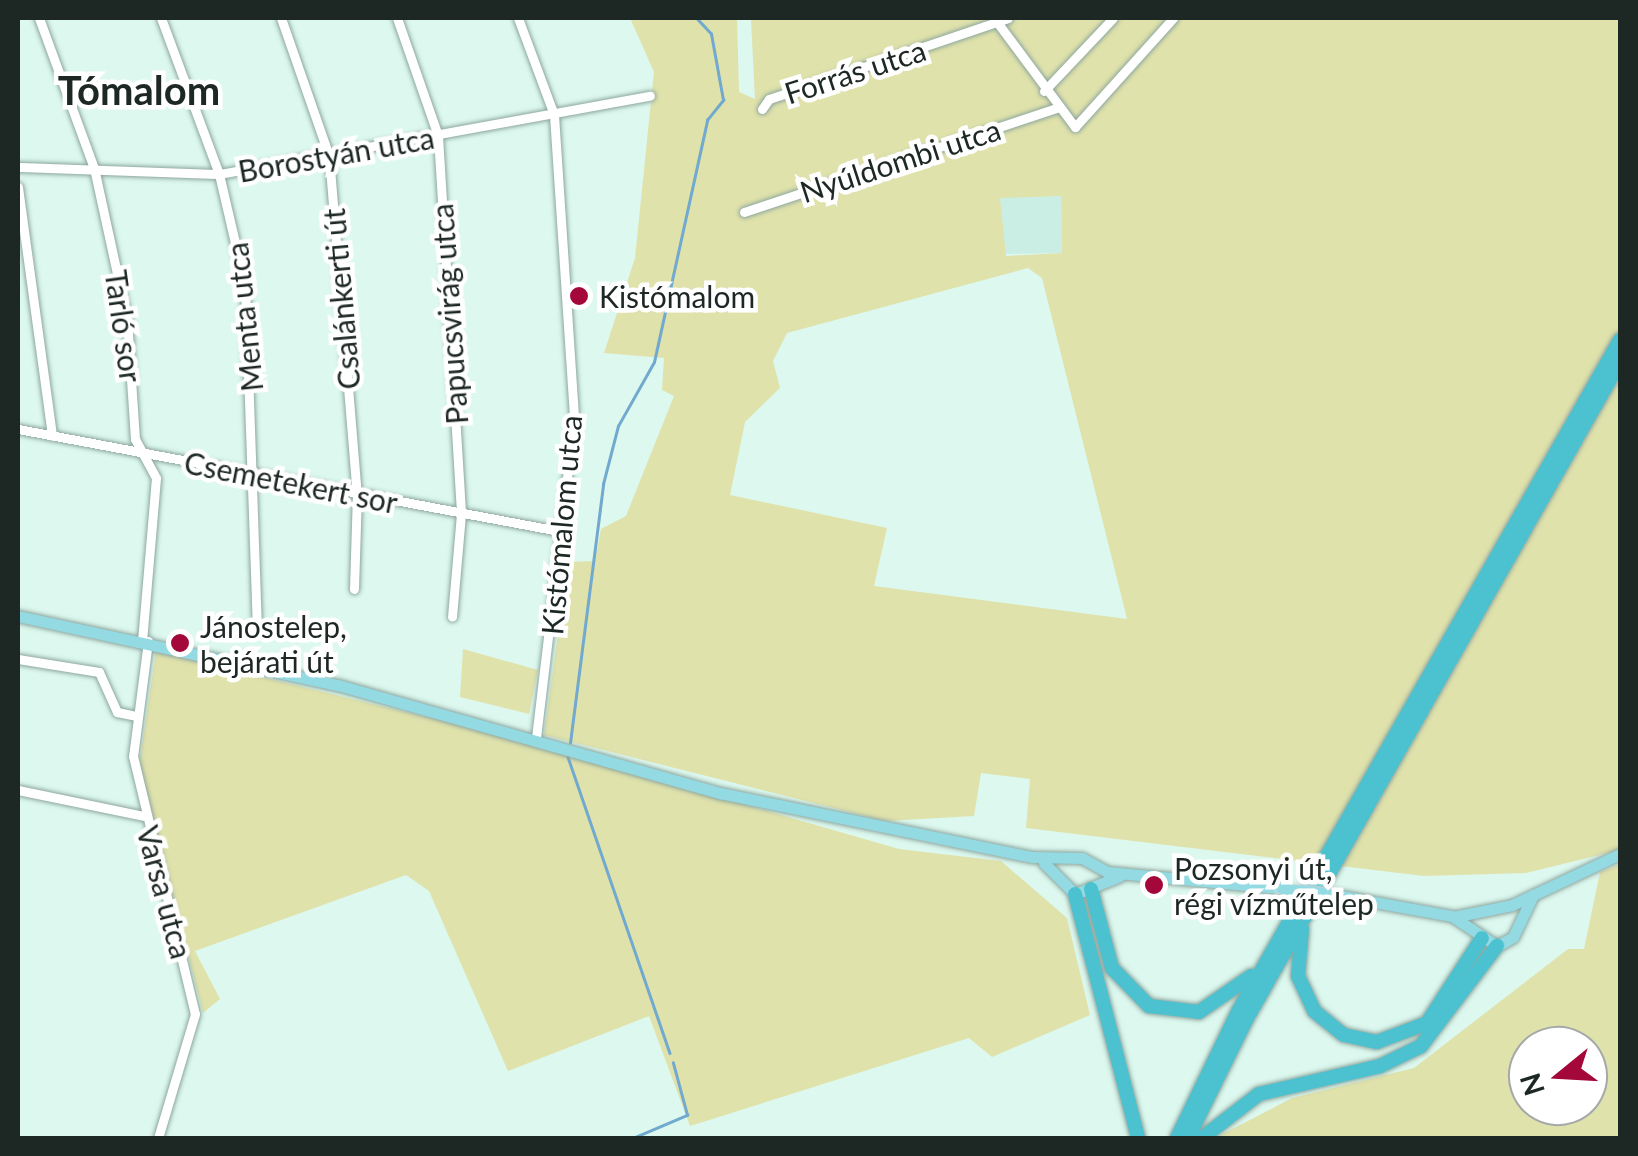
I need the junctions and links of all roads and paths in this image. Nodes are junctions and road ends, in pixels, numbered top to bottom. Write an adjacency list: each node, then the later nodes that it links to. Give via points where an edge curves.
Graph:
1 (40, 18): 18 (street, Tarló sor)
2 (162, 18): 19 (street, Menta utca)
3 (280, 18): 16 (street, Csalánkerti út)
4 (398, 18): 15 (street, Papucsvirág utca)
5 (518, 18): 14 (street, Kistómalom utca)
6 (1008, 18): 9 (street, Forrás utca)
7 (1112, 18): 10 (street)
8 (1174, 18): 12 (street, via 1075,128)
9 (996, 21): 10 (street); 13 (street, Forrás utca, via 769,99)
10 (1044, 90): 12 (street)
11 (650, 96): 14 (street, Borostyán utca)
12 (1057, 108): 21 (street, Nyúldombi utca)
13 (762, 109)
14 (554, 115): 15 (street, Borostyán utca); 30 (street, Kistómalom utca, via 574,419)
15 (438, 136): 16 (street, Borostyán utca); 29 (street, Papucsvirág utca)
16 (330, 156): 19 (street, Borostyán utca); 28 (street, Csalánkerti út)
17 (18, 167): 18 (street, Borostyán utca)
18 (94, 168): 19 (street, Borostyán utca); 26 (street, Tarló sor)
19 (219, 174): 27 (street, Menta utca, via 245,286)
20 (18, 187): 25 (street)
21 (744, 212)
22 (1620, 340): 56 (highway)
23 (1620, 362): 51 (highway)
24 (18, 429): 25 (street, Csemetekert sor)
25 (52, 436): 26 (street, Csemetekert sor)
26 (144, 454): 27 (street, Csemetekert sor); 35 (street, Tarló sor, via 156,478)
27 (254, 474): 28 (street, Csemetekert sor); 34 (street, Menta utca)
28 (357, 493): 29 (street, Csemetekert sor); 31 (street, Csalánkerti út)
29 (461, 514): 30 (street, Csemetekert sor); 33 (street, Papucsvirág utca)
30 (564, 532): 38 (street, Kistómalom utca)
31 (354, 589)
32 (18, 616): 35 (main road)
33 (452, 617)
34 (256, 629)
35 (145, 641): 37 (street, Varsa utca); 38 (main road)
36 (18, 658): 37 (street, via 100,672 117,712)
37 (136, 716): 40 (street, Varsa utca)
38 (536, 739): 42 (main road, via 720,793)
39 (18, 790): 40 (street)
40 (144, 816): 57 (street, Varsa utca, via 195,1014)
41 (1620, 854): 49 (main road)
42 (1033, 857): 43 (main road); 46 (main road)
43 (1069, 860): 44 (main road); 46 (main road)
44 (1095, 868): 45 (main road); 47 (main road)
45 (1124, 875): 47 (main road); 52 (main road, bridge, via 1281,888)
46 (1060, 878): 48 (main road)
47 (1093, 887): 48 (main road); 56 (highway, via 1112,968 1149,1006 1212,1008)
48 (1075, 894): 58 (highway)
49 (1533, 895): 50 (main road); 53 (main road)
50 (1493, 911): 52 (main road); 53 (main road); 54 (main road)
51 (1306, 913): 54 (highway, via 1302,988 1325,1022 1360,1040 1396,1040 1428,1023); 60 (highway)
52 (1452, 916): 54 (main road)
53 (1515, 922): 55 (main road, via 1510,941)
54 (1481, 935): 55 (main road)
55 (1497, 946): 61 (highway, via 1421,1046 1380,1066 1258,1094)
56 (1269, 957): 59 (highway)
57 (158, 1138)
58 (1138, 1138)
59 (1177, 1138)
60 (1188, 1138)
61 (1202, 1138)

